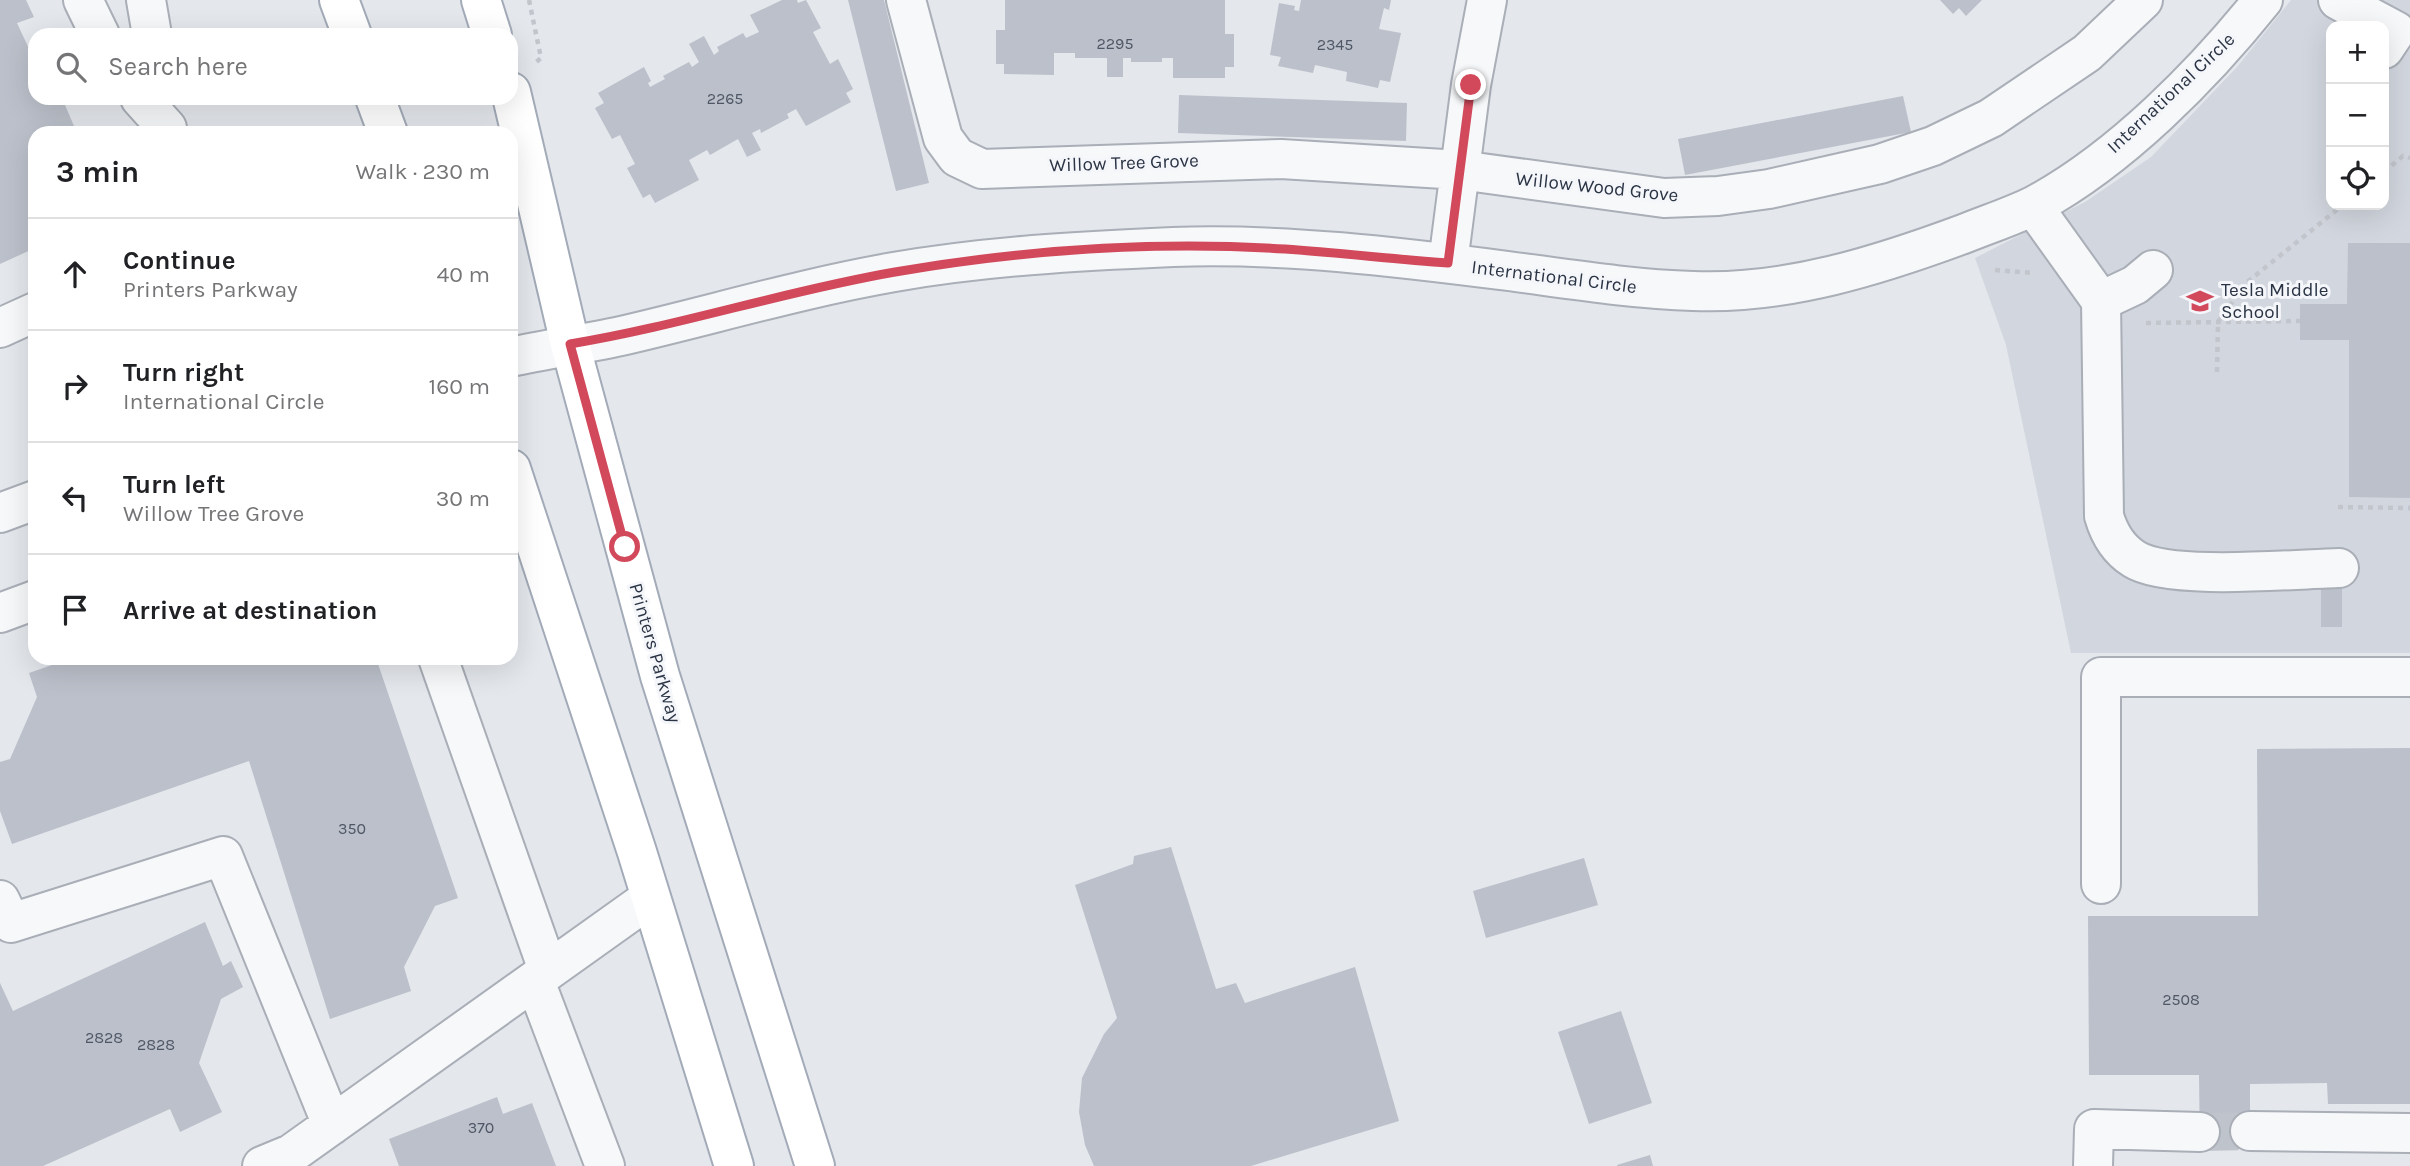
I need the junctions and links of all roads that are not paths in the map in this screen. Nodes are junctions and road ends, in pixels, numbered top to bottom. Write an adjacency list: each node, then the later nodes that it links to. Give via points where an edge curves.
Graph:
1 (83, 0): 10 (street)
2 (146, 0): 11 (street)
3 (339, 0): 12 (main road)
4 (481, 0): 13 (main road)
5 (906, 0): 20 (street, Willow Tree Grove, via 943,138 957,157 982,169 1281,159)
6 (1487, 0): 20 (street)
7 (2143, 0): 20 (street, Willow Wood Grove, via 2087,53 1991,118 1933,146 1880,164 1769,189 1664,198)
8 (2263, 0): 21 (street, International Circle, via 2199,72 2146,122)
9 (2338, 0): 14 (street)
10 (97, 28)
11 (151, 28)
12 (349, 28)
13 (490, 28)
14 (2397, 39)
15 (521, 80): 27 (main road, Printers Parkway)
16 (148, 105): 18 (street)
17 (378, 105): 19 (main road)
18 (166, 120)
19 (385, 126)
20 (1460, 170): 22 (street)
21 (2034, 206): 22 (street, International Circle, via 1899,257 1797,283 1746,289 1653,289); 24 (street)
22 (1448, 263): 27 (street, International Circle, via 1284,249 1180,247 1021,257 896,272)
23 (2153, 271): 24 (street)
24 (2101, 313): 32 (street, via 2104,516 2119,547 2136,560 2179,571)
25 (28, 315): 26 (street)
26 (0, 328)
27 (570, 344): 28 (street, International Circle); 48 (main road, Printers Parkway, via 660,676)
28 (518, 355)
29 (518, 491): 38 (main road)
30 (28, 503): 31 (street)
31 (0, 513)
32 (2339, 568)
33 (28, 603): 34 (street)
34 (0, 613)
35 (440, 665): 40 (street)
36 (2410, 677): 37 (street, via 2101,677)
37 (2101, 884)
38 (650, 898): 40 (street); 47 (main road)
39 (0, 900): 44 (street, via 11,923 223,856)
40 (542, 976): 44 (street); 46 (street)
41 (2250, 1131): 43 (street)
42 (2200, 1132): 49 (street, via 2094,1129)
43 (2410, 1133)
44 (320, 1144): 45 (street)
45 (262, 1166)
46 (605, 1166)
47 (734, 1166)
48 (815, 1166)
49 (2093, 1166)

